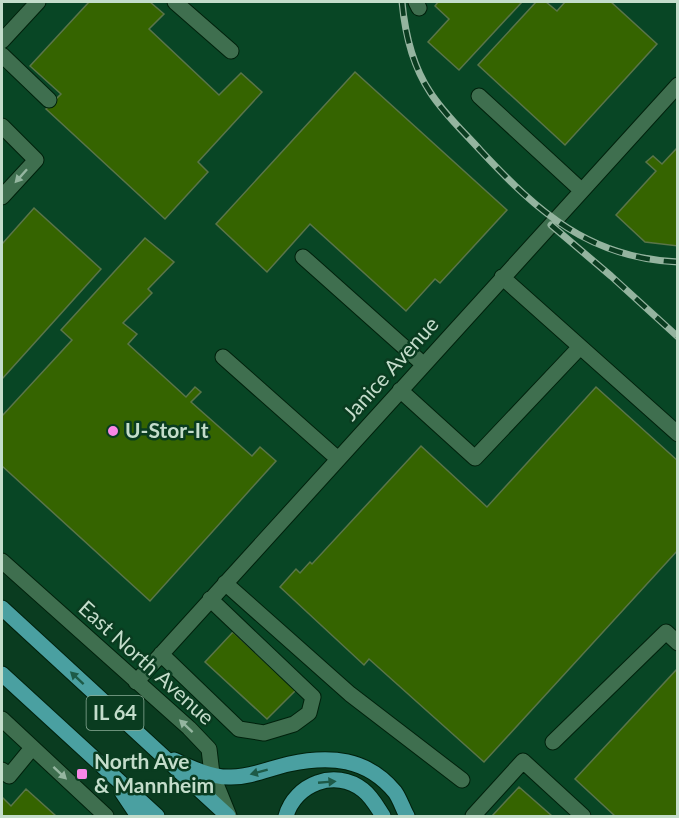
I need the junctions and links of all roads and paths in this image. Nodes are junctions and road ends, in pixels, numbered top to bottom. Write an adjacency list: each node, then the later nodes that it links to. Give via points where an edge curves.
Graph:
1 (38, 2): 4 (street)
2 (175, 2): 3 (street)
3 (193, 7): 5 (street)
4 (2, 41)
5 (231, 51)
6 (2, 55): 9 (street)
7 (678, 85): 11 (street, Janice Avenue)
8 (479, 96): 11 (street)
9 (50, 100)
10 (2, 126): 12 (street, one-way to 12, via 36,160)
11 (581, 190): 14 (street, Janice Avenue)
12 (2, 197)
13 (303, 257): 17 (street)
14 (502, 277): 15 (street); 17 (street, Janice Avenue)
15 (580, 346): 18 (street, via 476,458); 19 (street)
16 (223, 357): 20 (street)
17 (423, 364): 18 (street, Janice Avenue)
18 (400, 390): 20 (street, Janice Avenue)
19 (678, 434)
20 (338, 459): 22 (street, Janice Avenue)
21 (2, 561): 28 (street, East North Avenue)
22 (225, 583): 23 (street, Janice Avenue); 36 (street, via 350,694)
23 (210, 599): 26 (street, Janice Avenue); 26 (street, via 313,697 309,713 294,724 264,733 239,729)
24 (2, 608): 32 (main road, East North Avenue / IL 64, one-way to 24)
25 (678, 643): 30 (street, via 666,632)
26 (160, 654): 28 (street, Janice Avenue)
27 (2, 674): 34 (main road, IL 64)
28 (136, 681): 35 (street, East North Avenue, one-way to 28, via 209,748)
29 (2, 719): 31 (street)
30 (553, 742)
31 (32, 748): 33 (street, via 9,776); 37 (street, one-way to 37)
32 (156, 751): 35 (main road); 40 (main road, East North Avenue / IL 64)
33 (2, 770)
34 (108, 772): 38 (main road); 39 (main road, IL 64)
35 (212, 774): 40 (street, East North Avenue); 43 (main road, one-way to 35, via 396,793 379,777 360,765 337,759 290,764 230,778)
36 (462, 780)
37 (106, 816)
38 (138, 816)
39 (157, 816)
40 (229, 816)
41 (286, 816): 42 (main road, one-way to 42, via 295,796 305,788 334,780 362,789)
42 (383, 816)
43 (407, 816)
44 (473, 816): 45 (street, via 524,761)
45 (583, 816)

